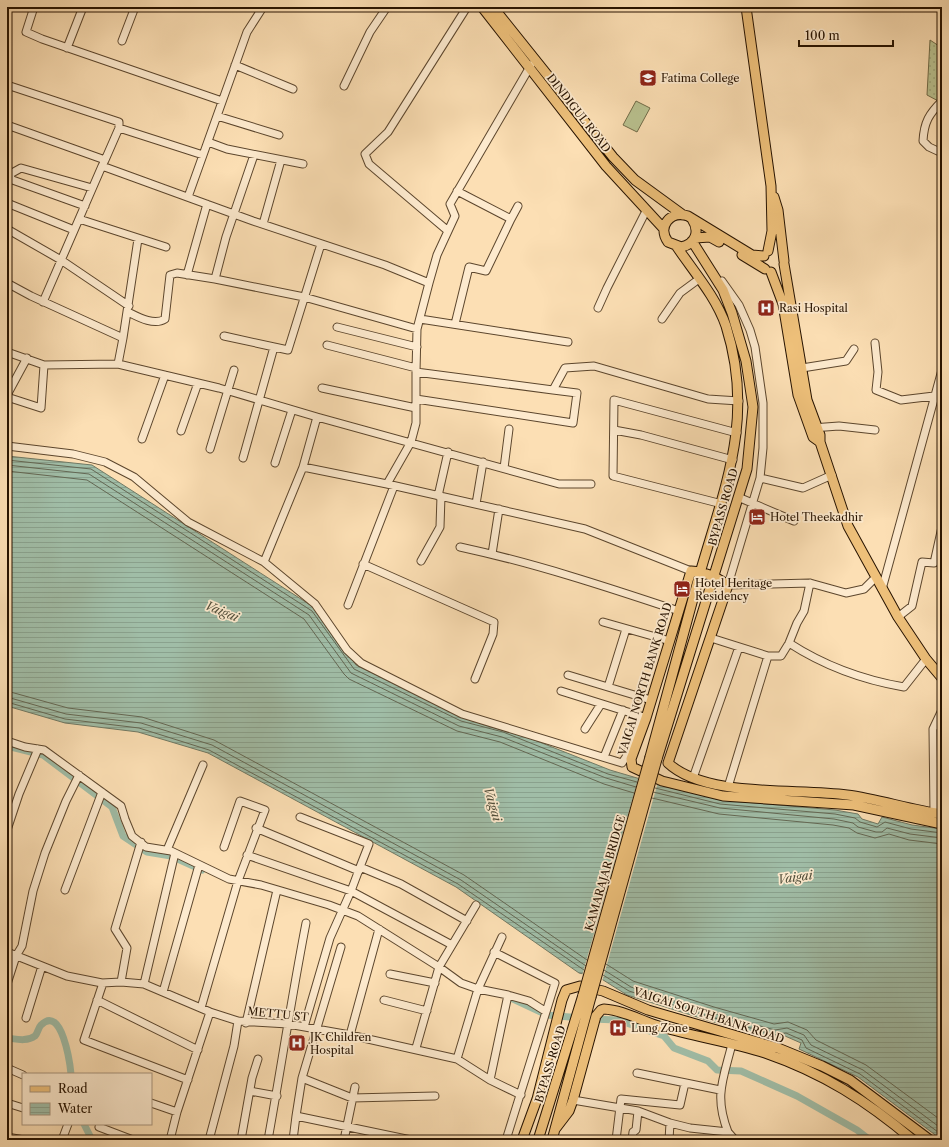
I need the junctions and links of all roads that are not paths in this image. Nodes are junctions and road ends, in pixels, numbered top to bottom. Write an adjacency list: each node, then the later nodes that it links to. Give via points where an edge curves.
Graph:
1 (34, 7): 11 (street, via 26,32)
2 (83, 7): 11 (street)
3 (135, 7): 10 (street)
4 (263, 7): 13 (street, via 247,32)
5 (387, 7): 16 (street, via 370,32)
6 (467, 7): 50 (street, via 388,132 365,154 369,164)
7 (482, 7): 14 (main road, DINDIGUL ROAD)
8 (493, 7): 12 (main road, DINDIGUL ROAD)
9 (746, 7): 32 (main road)
10 (122, 41)
11 (67, 48): 18 (street)
12 (535, 59): 14 (street); 42 (main road, DINDIGUL ROAD, via 635,180)
13 (235, 65): 17 (street); 18 (street)
14 (529, 69): 34 (street); 40 (main road, DINDIGUL ROAD, via 606,166)
15 (7, 85): 22 (street, via 119,122)
16 (344, 86)
17 (292, 89)
18 (222, 101): 20 (street)
19 (942, 101): 25 (street, via 930,113 924,128 924,141 929,147)
20 (217, 116): 23 (street); 24 (street)
21 (7, 125): 29 (street)
22 (118, 128): 26 (street); 29 (street)
23 (279, 135)
24 (208, 142): 26 (street); 27 (street)
25 (942, 153)
26 (204, 155): 35 (street)
27 (254, 155): 28 (street); 41 (street)
28 (281, 160): 30 (street); 46 (street)
29 (103, 163): 33 (street); 35 (street)
30 (303, 164)
31 (8, 179): 33 (street, via 21,168); 38 (street)
32 (771, 186): 56 (main road, via 772,231); 59 (main road, via 778,210)
33 (92, 188): 38 (street)
34 (457, 191): 45 (street); 50 (street, via 450,204 455,216)
35 (188, 197): 37 (street)
36 (7, 203): 49 (street)
37 (207, 204): 41 (street); 61 (street)
38 (85, 206): 43 (street)
39 (518, 206): 45 (street)
40 (646, 211): 48 (main road, DINDIGUL ROAD); 68 (street)
41 (234, 214): 46 (street); 62 (street)
42 (683, 215): 44 (main road); 48 (main road, via 668,219)
43 (79, 219): 49 (street); 51 (street)
44 (692, 219): 52 (main road, via 696,228); 56 (main road, via 752,255)
45 (511, 220): 72 (street, via 486,271 469,267)
46 (263, 224): 53 (street)
47 (7, 229): 57 (street)
48 (664, 229): 55 (main road, via 666,238)
49 (74, 230): 57 (street)
50 (448, 231): 64 (street)
51 (138, 239): 54 (street); 69 (street)
52 (694, 240): 55 (main road, via 685,246); 58 (main road, BYPASS ROAD); 60 (main road, via 710,237)
53 (321, 244): 64 (street); 66 (street)
54 (166, 247)
55 (676, 247): 63 (main road, BYPASS ROAD)
56 (766, 254): 59 (main road, via 774,250 780,253); 60 (main road, via 762,263)
57 (61, 260): 67 (street); 69 (street)
58 (705, 262): 122 (street, via 709,261 739,306 753,341 763,403); 126 (main road, BYPASS ROAD, via 723,290 732,313 746,361 753,406 747,469)
59 (784, 262): 60 (main road, via 781,270); 87 (main road)
60 (768, 270): 104 (main road, via 783,304 798,395)
61 (187, 275): 62 (street); 69 (street, via 170,275 165,320 153,321)
62 (215, 279): 66 (street)
63 (699, 279): 71 (street, via 680,293); 100 (main road, BYPASS ROAD, via 708,290 725,325 735,364)
64 (429, 282): 70 (street)
65 (7, 283): 67 (street)
66 (304, 297): 74 (street); 80 (street, via 288,350)
67 (43, 302): 76 (street)
68 (598, 308)
69 (128, 309): 76 (street)
70 (420, 319): 72 (street); 74 (street)
71 (662, 319)
72 (455, 324): 77 (street)
73 (337, 327): 81 (street)
74 (417, 329): 81 (street)
75 (224, 336): 80 (street)
76 (123, 338): 86 (street)
77 (568, 342)
78 (875, 343): 97 (street, via 878,372 876,390 901,400)
79 (328, 345): 89 (street)
80 (274, 347): 99 (street)
81 (417, 347): 89 (street)
82 (854, 349): 87 (street, via 846,361)
83 (7, 352): 84 (street)
84 (27, 358): 85 (street); 96 (street)
85 (44, 364): 86 (street); 96 (street, via 41,408)
86 (118, 364): 91 (street)
87 (802, 368): 104 (main road)
88 (234, 370): 95 (street)
89 (416, 370): 94 (street); 98 (street)
90 (942, 370): 97 (street)
91 (165, 376): 92 (street); 110 (street)
92 (198, 383): 95 (street); 108 (street)
93 (322, 388): 101 (street)
94 (553, 390): 98 (street, via 577,393 573,423); 100 (street, via 565,368 594,366 708,399)
95 (228, 391): 99 (street); 113 (street)
96 (7, 396)
97 (934, 396): 143 (street)
98 (416, 399): 101 (street)
99 (259, 400): 102 (street); 115 (street)
100 (739, 401): 109 (main road, BYPASS ROAD)
101 (416, 408): 111 (street, via 416,423)
102 (292, 410): 103 (street); 118 (street)
103 (317, 417): 111 (street); 119 (street)
104 (814, 428): 107 (street, via 840,426); 121 (main road, via 820,435 820,442)
105 (510, 429): 120 (street)
106 (614, 430): 109 (street, via 614,400); 116 (street); 129 (street, via 613,476)
107 (875, 430)
108 (181, 431)
109 (737, 433): 116 (main road, BYPASS ROAD)
110 (142, 439)
111 (411, 442): 114 (street); 124 (street)
112 (7, 446): 136 (street, via 73,454 105,462 134,477 188,522)
113 (210, 449)
114 (448, 452): 117 (street); 125 (street)
115 (242, 458)
116 (733, 460): 129 (main road, BYPASS ROAD)
117 (483, 462): 120 (street); 128 (street)
118 (275, 463)
119 (303, 467): 124 (street); 136 (street)
120 (504, 468): 123 (street, via 559,484)
121 (832, 475): 122 (street, via 803,488); 140 (main road, via 848,526)
122 (760, 478): 127 (street)
123 (591, 484)
124 (390, 485): 125 (street); 137 (street)
125 (440, 496): 128 (street); 135 (street, via 440,527)
126 (738, 497): 127 (street); 139 (main road, BYPASS ROAD)
127 (753, 503): 131 (street); 142 (street)
128 (476, 504): 130 (street)
129 (722, 504): 138 (main road, BYPASS ROAD)
130 (499, 509): 134 (street); 138 (street, via 585,529)
131 (794, 521)
132 (942, 527): 146 (street, via 934,564 922,562 912,606)
133 (460, 548): 134 (street)
134 (492, 554): 145 (street, via 588,581)
135 (421, 561)
136 (264, 562): 168 (street, via 315,604 347,650 361,663 462,714)
137 (363, 564): 144 (street); 157 (street, via 494,622 493,634)
138 (696, 571): 139 (main road); 145 (main road, VAIGAI NORTH BANK ROAD); 169 (main road, BYPASS ROAD)
139 (715, 576): 142 (main road); 169 (main road, BYPASS ROAD)
140 (876, 578): 141 (street, via 864,589 846,592); 143 (main road)
141 (810, 583): 142 (street); 151 (street, via 804,611)
142 (728, 585): 149 (main road)
143 (882, 589): 146 (main road)
144 (348, 606)
145 (679, 611): 150 (main road, VAIGAI NORTH BANK ROAD)
146 (898, 617): 154 (main road)
147 (603, 622): 148 (street)
148 (626, 629): 150 (street); 158 (street)
149 (711, 638): 152 (street); 171 (main road, via 668,763 676,771)
150 (670, 641): 160 (main road, VAIGAI NORTH BANK ROAD)
151 (789, 643): 153 (street, via 780,656); 154 (street, via 812,657 886,684 904,686)
152 (739, 647): 153 (street); 171 (street)
153 (768, 656): 173 (street)
154 (926, 659): 156 (main road)
155 (568, 675): 158 (street)
156 (942, 678)
157 (476, 679)
158 (608, 688): 160 (street)
159 (561, 691): 161 (street)
160 (652, 700): 164 (main road, VAIGAI NORTH BANK ROAD)
161 (601, 704): 162 (street); 165 (street)
162 (623, 710): 164 (street); 168 (street)
163 (942, 710): 175 (street, via 933,730)
164 (643, 717): 168 (street, via 622,763); 177 (main road, VAIGAI NORTH BANK ROAD, via 631,759 632,767 662,781 723,796 854,805)
165 (585, 729)
166 (7, 741): 167 (street)
167 (37, 752): 172 (street, via 44,750); 179 (street)
168 (604, 757)
169 (654, 758): 212 (main road, KAMARAJAR BRIDGE, bridge)
170 (203, 765): 182 (street)
171 (693, 778): 173 (main road)
172 (78, 779): 174 (street); 201 (street, via 45,853 33,891 22,946)
173 (728, 786): 175 (main road, via 838,793)
174 (101, 796): 180 (street, via 121,806 132,836); 188 (street)
175 (938, 813)
176 (300, 817): 186 (street, via 369,844)
177 (942, 824)
178 (256, 828): 181 (street, via 265,810 240,801); 183 (street); 186 (street)
179 (7, 830)
180 (140, 846): 182 (street); 205 (street, via 115,929 127,948)
181 (224, 847)
182 (167, 850): 184 (street)
183 (247, 855): 187 (street); 189 (street)
184 (174, 856): 185 (street); 209 (street)
185 (198, 867): 187 (street); 211 (street)
186 (360, 869): 189 (street); 193 (street, via 401,884)
187 (237, 883): 190 (street); 216 (street)
188 (65, 890)
189 (351, 891): 192 (street); 197 (street)
190 (277, 892): 192 (street); 223 (street)
191 (476, 905): 193 (street)
192 (340, 912): 195 (street, via 358,916); 225 (street)
193 (467, 921): 197 (street)
194 (306, 923): 224 (street)
195 (378, 931): 203 (street); 227 (street)
196 (502, 937): 200 (street)
197 (452, 945): 203 (street)
198 (341, 947): 226 (street)
199 (7, 952): 201 (street, METTU ST)
200 (494, 952): 210 (street); 219 (street, via 555,983)
201 (16, 956): 202 (street, METTU ST); 208 (street)
202 (42, 966): 206 (street, METTU ST, via 67,976); 221 (street)
203 (439, 969): 207 (street); 210 (street)
204 (390, 974): 207 (street)
205 (121, 982): 206 (street, METTU ST); 209 (street, METTU ST)
206 (103, 983): 214 (street)
207 (435, 983): 217 (street)
208 (7, 984)
209 (144, 984): 211 (street, METTU ST)
210 (477, 991): 213 (street); 231 (street)
211 (163, 992): 216 (street, METTU ST)
212 (587, 996): 220 (main road, BYPASS ROAD)
213 (507, 997): 219 (street, via 529,1001); 238 (street)
214 (97, 1000): 230 (street); 237 (street, via 84,1040)
215 (384, 1000): 217 (street)
216 (202, 1008): 218 (street, METTU ST)
217 (427, 1011): 229 (street)
218 (210, 1012): 222 (street, METTU ST); 230 (street)
219 (545, 1013): 243 (street)
220 (581, 1017): 259 (main road, BYPASS ROAD); 274 (main road, BYPASS ROAD)
221 (26, 1018)
222 (238, 1021): 223 (street, METTU ST); 266 (street, via 234,1046)
223 (246, 1023): 224 (street, METTU ST)
224 (288, 1024): 225 (street, METTU ST); 244 (street)
225 (304, 1027): 226 (street, METTU ST)
226 (316, 1029): 227 (street, METTU ST); 236 (street)
227 (350, 1035): 229 (street, METTU ST)
228 (732, 1044): 241 (street); 247 (main road, VAIGAI SOUTH BANK ROAD, via 662,1027 608,1009 601,1010 595,1020); 281 (main road, VAIGAI SOUTH BANK ROAD, via 765,1054 828,1080 846,1090)
229 (416, 1048): 231 (street, METTU ST)
230 (198, 1050): 237 (street)
231 (457, 1058): 238 (street, METTU ST)
232 (258, 1059): 242 (street)
233 (7, 1068): 235 (street)
234 (637, 1073): 239 (street)
235 (22, 1075)
236 (302, 1078): 246 (street); 254 (street)
237 (188, 1080): 253 (street)
238 (490, 1080): 243 (street, METTU ST)
239 (685, 1083): 241 (street); 251 (street, via 680,1105 621,1099)
240 (355, 1086): 246 (street)
241 (720, 1090): 260 (street, via 721,1114)
242 (250, 1091): 244 (street); 267 (street)
243 (521, 1095): 272 (street)
244 (277, 1096): 268 (street)
245 (435, 1096): 246 (street)
246 (352, 1098): 258 (street)
247 (573, 1100): 251 (street); 259 (main road, VAIGAI SOUTH BANK ROAD)
248 (7, 1103): 250 (street)
249 (152, 1103): 253 (street)
250 (22, 1108)
251 (620, 1108): 252 (street); 276 (street)
252 (638, 1111): 255 (street); 277 (street)
253 (177, 1112): 265 (street)
254 (296, 1116): 258 (street); 269 (street)
255 (670, 1123): 260 (street); 278 (street)
256 (68, 1125): 263 (street)
257 (100, 1125): 264 (street)
258 (347, 1126): 270 (street); 271 (street)
259 (556, 1128): 275 (main road, BYPASS ROAD)
260 (728, 1132): 279 (street); 280 (street)
261 (7, 1136): 262 (street)
262 (22, 1140)
263 (62, 1140)
264 (133, 1140)
265 (170, 1140)
266 (209, 1140)
267 (241, 1140)
268 (268, 1140)
269 (294, 1140)
270 (344, 1140)
271 (411, 1140)
272 (506, 1140)
273 (522, 1140): 282 (main road, VAIGAI SOUTH BANK ROAD, via 537,1098 558,1010 566,990 580,986 603,991 648,1010 778,1048 822,1066 850,1080)
274 (538, 1140)
275 (552, 1140)
276 (616, 1140)
277 (632, 1140)
278 (669, 1140)
279 (725, 1140)
280 (735, 1140)
281 (913, 1140)
282 (930, 1140)

